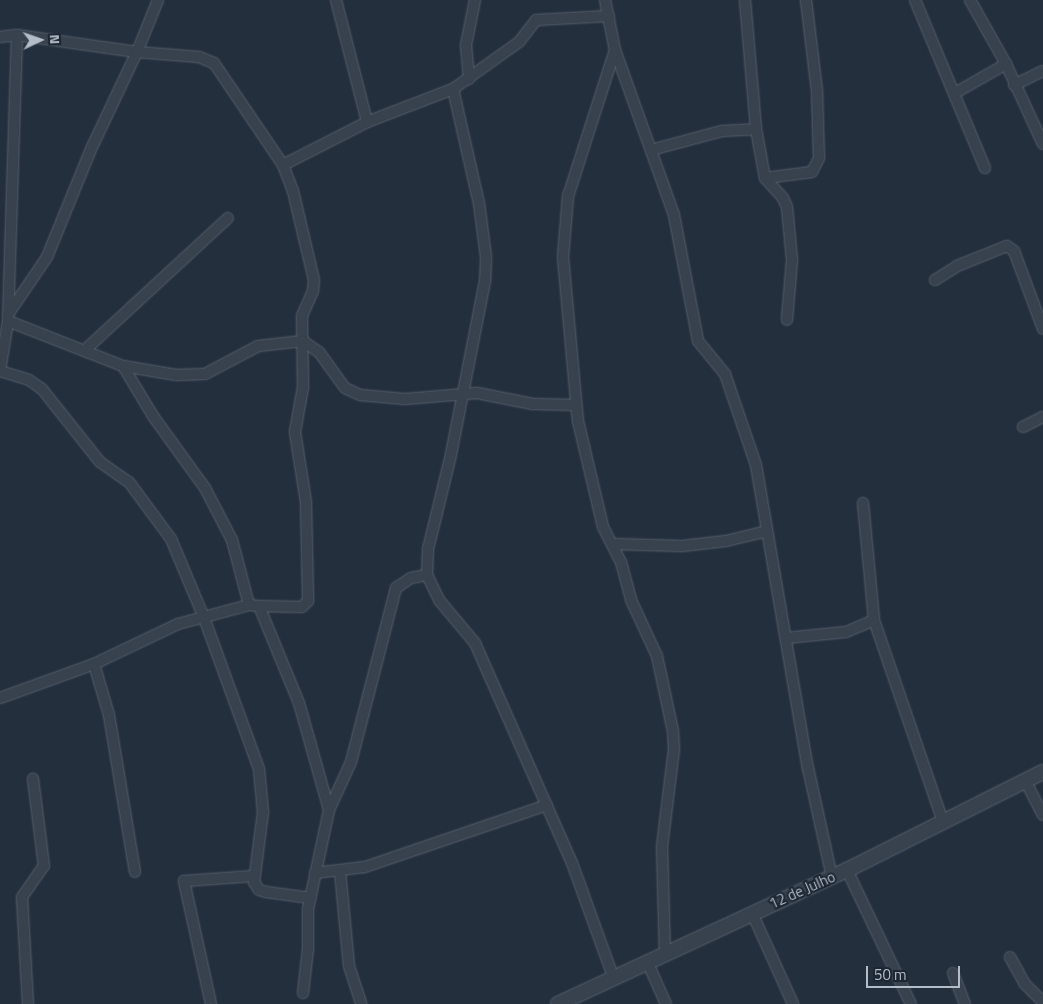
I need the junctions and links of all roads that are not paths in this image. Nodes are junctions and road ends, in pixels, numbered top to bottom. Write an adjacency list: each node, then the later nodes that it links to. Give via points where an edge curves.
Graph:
1 (158, 0): 13 (street)
2 (336, 0): 20 (street)
3 (476, 0): 16 (street, via 466,45)
4 (605, 0): 9 (street)
5 (745, 0): 21 (street)
6 (806, 0): 26 (street, via 817,92 819,158 812,172)
7 (915, 0): 19 (street, via 944,74)
8 (970, 0): 14 (street)
9 (608, 16): 12 (street); 16 (street, via 536,20 519,42)
10 (17, 35): 11 (street); 13 (street); 29 (street)
11 (0, 37)
12 (615, 50): 23 (street); 37 (street, via 564,217 565,292)
13 (137, 52): 24 (street, via 199,57 214,63); 29 (street, via 92,147 47,256)
14 (1006, 64): 17 (street); 19 (street)
15 (1043, 71): 17 (street)
16 (469, 78): 18 (street)
17 (1014, 85): 22 (street)
18 (453, 90): 20 (street); 36 (street, via 479,203 486,257 485,281)
19 (955, 93): 25 (street)
20 (367, 122): 24 (street)
21 (756, 129): 23 (street, via 722,131); 26 (street)
22 (1043, 144)
23 (651, 150): 41 (street, via 682,247 698,340 726,374 756,465)
24 (283, 165): 33 (street, via 293,191 314,280 313,291 302,316)
25 (984, 168)
26 (765, 178): 30 (street, via 786,202 792,260)
27 (228, 218): 34 (street)
28 (935, 280): 31 (street, via 957,266 1007,246 1014,251)
29 (8, 317): 32 (street); 34 (street)
30 (787, 320)
31 (1043, 329)
32 (3, 341): 45 (street, via 0,371 29,380 42,389 100,462 129,482 171,539)
33 (303, 341): 35 (street, via 258,346 205,374 176,375); 36 (street, via 319,352 345,388 360,395 405,399); 44 (street, via 303,387 295,432 306,502 308,601 302,607)
34 (86, 349): 35 (street)
35 (123, 366): 44 (street, via 153,416 205,488 223,521)
36 (461, 395): 37 (street, via 493,395 547,406); 43 (street, via 448,469 428,549)
37 (576, 405): 42 (street, via 603,527)
38 (1043, 417): 39 (street)
39 (1023, 427)
40 (863, 503): 46 (street)
41 (766, 531): 42 (street, via 726,541 682,546); 47 (street)
42 (612, 544): 65 (street, via 631,600 657,656 673,731 674,749 662,847)
43 (427, 575): 53 (street, via 439,600 475,643); 54 (street, via 411,578 396,588 351,762)
44 (254, 606): 45 (street); 54 (street, via 299,703)
45 (203, 615): 48 (street); 61 (street, via 259,769 263,812)
46 (874, 620): 47 (street, via 846,632); 56 (street)
47 (786, 638): 62 (street, via 808,768)
48 (94, 664): 49 (street); 59 (street, via 109,715)
49 (0, 698)
50 (1043, 772): 52 (street, 12 de Julho)
51 (33, 779): 72 (street, via 44,866 22,897)
52 (1025, 780): 55 (street); 56 (street, 12 de Julho)
53 (547, 805): 58 (street, via 419,850 365,867); 69 (street)
54 (329, 810): 60 (street)
55 (1043, 815)
56 (943, 821): 57 (street, 12 de Julho)
57 (847, 870): 62 (street, 12 de Julho); 78 (street)
58 (340, 871): 60 (street); 74 (street, via 349,966)
59 (136, 872)
60 (315, 873): 63 (street)
61 (254, 876): 63 (street, via 259,890); 73 (street, via 184,881)
62 (832, 877): 64 (street, 12 de Julho)
63 (311, 898): 70 (street)
64 (752, 913): 65 (street, 12 de Julho); 77 (street)
65 (665, 952): 67 (street, 12 de Julho)
66 (1010, 957): 71 (street, via 1020,977)
67 (647, 962): 69 (street, 12 de Julho); 76 (street)
68 (953, 973): 79 (street)
69 (613, 976): 75 (street, 12 de Julho)
70 (303, 993)
71 (1043, 1002)
72 (28, 1004)
73 (211, 1004)
74 (361, 1004)
75 (558, 1004)
76 (666, 1004)
77 (793, 1004)
78 (911, 1004)
79 (965, 1004)

